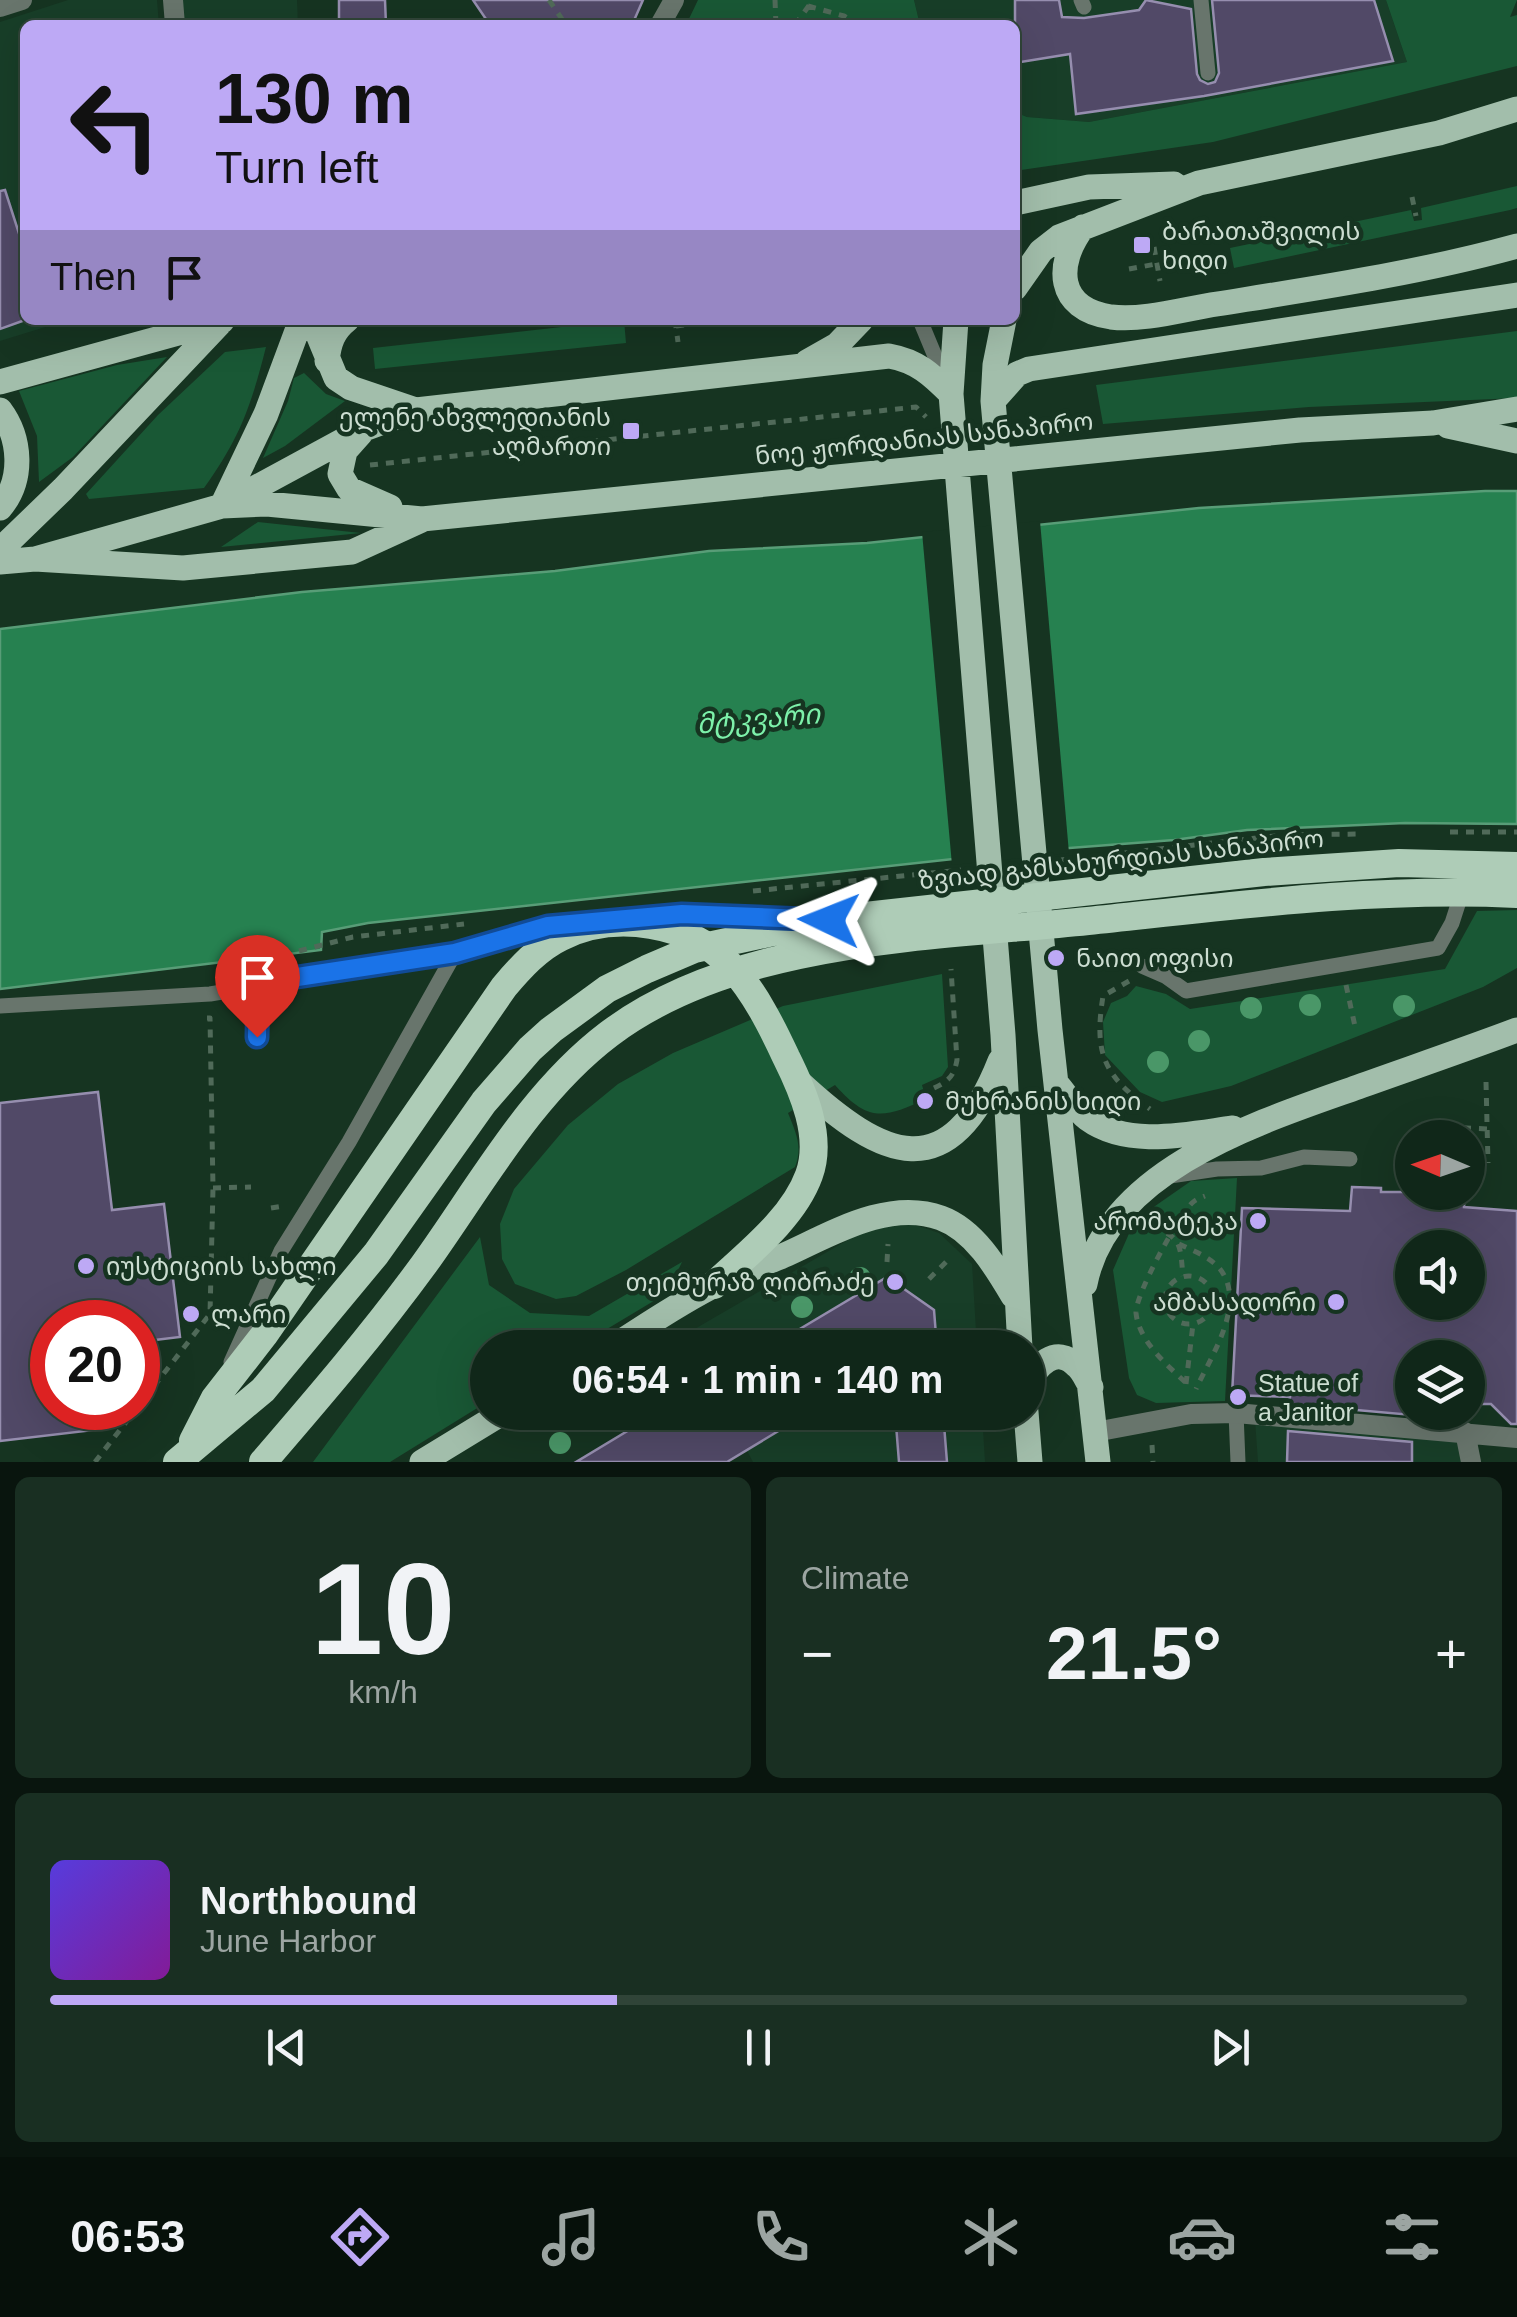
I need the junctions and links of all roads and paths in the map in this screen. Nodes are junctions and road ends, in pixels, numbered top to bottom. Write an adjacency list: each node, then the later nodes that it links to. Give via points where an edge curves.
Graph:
1 (22, 0): 4 (street)
2 (1201, 0): 6 (lane)
3 (810, 3): 5 (path)
4 (0, 7)
5 (851, 20)
6 (1208, 73)
7 (1517, 110): 8 (main road)
8 (1199, 183): 10 (main road, via 1089,187); 12 (main road)
9 (1412, 197): 11 (path)
10 (1020, 201)
11 (1416, 216)
12 (1084, 226): 13 (main road, via 1062,270 1081,306 1114,318 1412,271); 18 (main road, via 1041,251)
13 (1517, 246)
14 (1154, 248): 15 (path)
15 (1157, 264): 16 (path); 17 (path)
16 (1129, 269)
17 (1160, 280)
18 (1020, 281)
19 (1512, 298): 38 (main road, via 1030,369 1017,374)
20 (202, 325): 33 (main road)
21 (212, 325): 47 (main road)
22 (299, 325): 44 (main road)
23 (314, 325): 31 (main road)
24 (341, 325): 31 (main road, via 328,346)
25 (676, 325): 30 (path)
26 (855, 325): 32 (main road)
27 (922, 325): 34 (lane)
28 (956, 325): 34 (main road)
29 (1003, 325): 38 (main road)
30 (678, 342)
31 (328, 361): 37 (main road, via 351,388)
32 (798, 366): 34 (main road, via 889,356 922,366); 37 (main road)
33 (0, 382)
34 (951, 394): 40 (main road)
35 (1517, 409): 39 (main road, ნოე ჟორდანიას სანაპირო)
36 (0, 410): 45 (main road, via 17,451)
37 (416, 410): 41 (main road)
38 (994, 412): 67 (main road)
39 (1433, 423): 42 (main road, ნოე ჟორდანიას სანაპირო); 46 (main road, ნოე ჟორდანიას სანაპირო, via 1300,430)
40 (943, 427): 43 (path, via 916,406); 64 (main road)
41 (364, 429): 44 (main road); 46 (main road, via 345,451 343,481 371,501)
42 (1517, 441)
43 (363, 470)
44 (222, 506): 46 (main road, ნოე ჟორდანიას სანაპირო); 48 (main road)
45 (0, 508)
46 (422, 519): 48 (main road, ნოე ჟორდანიას სანაპირო, via 352,552 183,568)
47 (0, 550)
48 (36, 559): 49 (main road, ნოე ჟორდანიას სანაპირო)
49 (0, 562)
50 (1517, 866): 53 (highway, ზვიად გამსახურდიას სანაპირო, via 1399,863 1264,872)
51 (1462, 892): 52 (highway); 55 (lane, via 1438,948); 103 (highway, via 1314,897 866,944 743,968 690,987 608,1035 557,1084 372,1336)
52 (1517, 894)
53 (829, 920): 54 (lane, via 682,914 548,926); 101 (highway, ზვიად გამსახურდიას სანაპირო, via 694,948 608,990 551,1030 484,1102 376,1254 264,1390)
54 (455, 953): 58 (lane); 93 (lane, via 280,1250)
55 (1342, 965): 56 (lane, via 1186,991); 62 (path)
56 (1142, 966): 69 (path, via 1142,978 1103,996 1099,1021 1104,1065)
57 (952, 968): 68 (path, via 960,1039 954,1074)
58 (258, 983): 59 (lane, via 210,994); 63 (lane)
59 (0, 1006)
60 (192, 1019): 77 (path, via 210,1018)
61 (1515, 1030): 70 (main road)
62 (1356, 1031)
63 (257, 1037)
64 (1003, 1044): 65 (main road, via 974,1116 922,1149 868,1136); 85 (main road)
65 (798, 1082): 84 (highway, via 811,1129 809,1175 761,1241); 93 (highway, via 755,998 730,966 690,936 627,922 560,937 504,987)
66 (1486, 1082): 71 (path)
67 (1056, 1084): 70 (main road, via 1088,1118 1120,1133 1166,1136); 86 (main road)
68 (934, 1088)
69 (1157, 1113)
70 (1248, 1126): 75 (main road)
71 (1487, 1129): 73 (path)
72 (1350, 1159): 74 (lane)
73 (1488, 1163)
74 (1242, 1168): 75 (lane); 79 (path, via 1227,1188 1194,1201)
75 (1160, 1177): 86 (main road, via 1122,1211 1094,1249)
76 (251, 1187): 77 (path)
77 (214, 1188): 102 (path, via 210,1314)
78 (1152, 1228): 79 (path)
79 (1170, 1233): 80 (path); 91 (path, via 1136,1312 1146,1341)
80 (1180, 1244): 82 (path); 91 (path, via 1208,1258 1229,1284 1222,1339 1194,1395)
81 (956, 1252): 83 (path)
82 (1183, 1276): 87 (path, via 1205,1282 1212,1294 1211,1310); 87 (path, via 1164,1302 1171,1317)
83 (929, 1278)
84 (714, 1285): 85 (main road, via 844,1228 908,1213 958,1227 995,1265); 88 (main road)
85 (1016, 1302): 89 (main road)
86 (1082, 1304): 92 (main road)
87 (1194, 1324): 91 (path)
88 (640, 1330)
89 (1018, 1330)
90 (1045, 1362): 92 (main road, via 1060,1358 1077,1365)
91 (1185, 1382)
92 (1091, 1388): 98 (main road)
93 (215, 1398): 101 (highway)
94 (1236, 1414): 95 (street, via 1191,1414); 99 (street); 108 (lane)
95 (1147, 1424): 98 (street); 107 (path)
96 (474, 1430): 104 (main road)
97 (1027, 1430): 105 (main road)
98 (1095, 1432): 106 (main road)
99 (1465, 1432): 100 (street); 109 (street)
100 (1517, 1438)
101 (182, 1456)
102 (95, 1462)
103 (263, 1462)
104 (422, 1462)
105 (1030, 1462)
106 (1098, 1462)
107 (1153, 1462)
108 (1238, 1462)
109 (1471, 1462)

